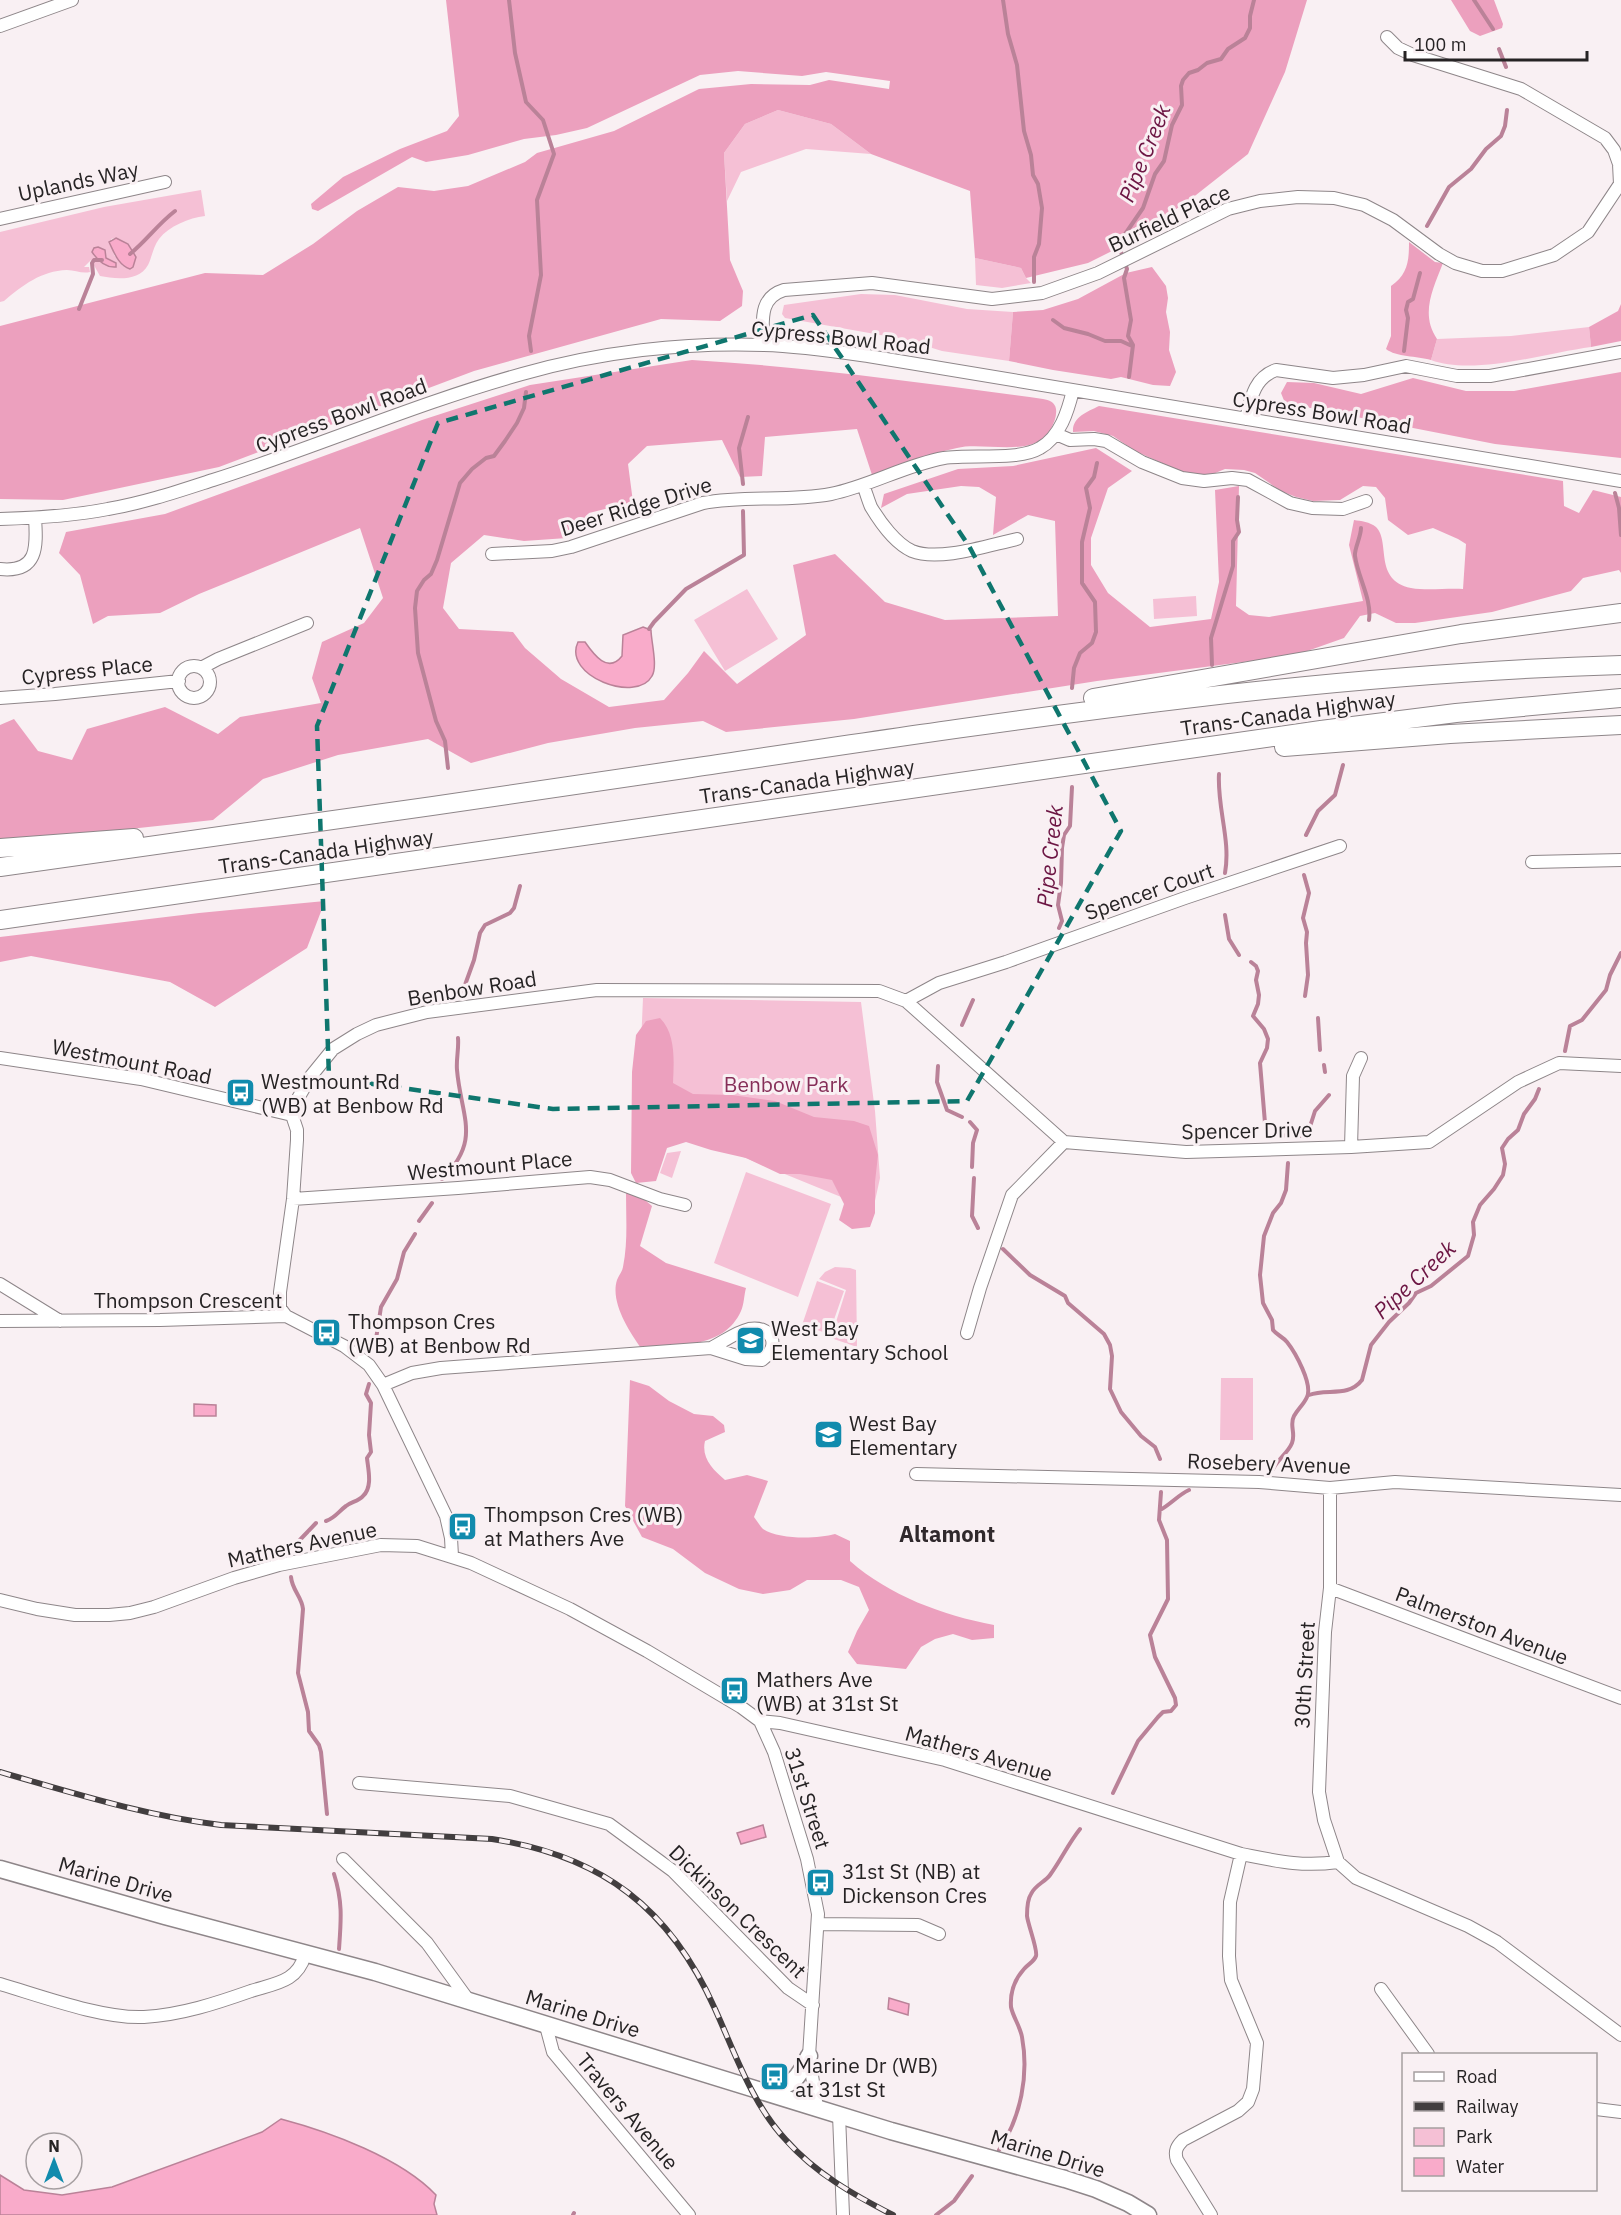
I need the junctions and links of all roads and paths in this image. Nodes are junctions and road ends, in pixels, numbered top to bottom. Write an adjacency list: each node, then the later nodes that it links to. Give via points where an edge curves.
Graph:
1 (72, 0): 2 (street)
2 (0, 27)
3 (1387, 37): 6 (street, Burfield Place, via 1413,55 1528,93 1605,138 1619,164 1620,184 1588,232 1554,255 1533,263 1502,271 1482,271 1455,263 1406,227 1364,205 1318,197 1260,201 1228,209 1098,273 1042,293 992,299 872,283 784,290 767,300)
4 (165, 182): 5 (street, Uplands Way)
5 (0, 219)
6 (763, 345): 8 (street, Cypress Bowl Road, via 868,356); 14 (street, Cypress Bowl Road, via 673,347 525,373 185,489 110,509)
7 (1621, 352): 9 (street, via 1490,376 1457,376 1406,366 1333,378 1276,370 1257,384)
8 (1073, 390): 9 (street, Cypress Bowl Road); 10 (street, Deer Ridge Drive)
9 (1246, 419): 11 (street, Cypress Bowl Road)
10 (1056, 434): 12 (street, Deer Ridge Drive, via 1032,452 946,458); 13 (street, via 1070,440 1106,441 1150,466 1182,478 1248,480 1290,503 1312,508 1343,509)
11 (1621, 481)
12 (863, 485): 16 (street, via 870,506 911,551 951,553); 17 (street, Deer Ridge Drive, via 811,496 702,503 571,547)
13 (1366, 501)
14 (35, 518): 15 (street, Cypress Bowl Road); 18 (street, via 37,547 32,559 16,570)
15 (0, 519)
16 (1017, 539)
17 (492, 554)
18 (0, 569)
19 (1621, 613): 27 (highway, via 1426,640 1094,698)
20 (307, 623): 22 (street, Cypress Place)
21 (1621, 664): 27 (highway, Trans-Canada Highway, via 1316,684)
22 (201, 668): 23 (street, Cypress Place, via 188,668); 23 (street, Cypress Place, via 210,683 203,695 185,695)
23 (179, 681): 24 (street, Cypress Place)
24 (0, 698)
25 (1621, 698): 28 (highway, Trans-Canada Highway, via 1422,717)
26 (1621, 725): 28 (highway)
27 (918, 734): 29 (highway, Trans-Canada Highway)
28 (1151, 755): 35 (highway, Trans-Canada Highway)
29 (237, 833): 31 (highway); 34 (highway, Trans-Canada Highway)
30 (1340, 846): 36 (street, Spencer Court, via 939,983)
31 (0, 848)
32 (1621, 860): 33 (street)
33 (1532, 861)
34 (0, 867)
35 (0, 920)
36 (906, 1001): 40 (street, Benbow Road, via 893,994 868,991 597,990 427,1012 376,1025 333,1049 311,1076); 41 (street)
37 (0, 1058): 40 (street, Westmount Road, via 141,1079)
38 (1361, 1058): 42 (street, via 1353,1076)
39 (1621, 1066): 42 (street, Spencer Drive, via 1559,1063 1518,1083 1429,1142)
40 (292, 1115): 43 (street, via 297,1140)
41 (1064, 1142): 42 (street, Spencer Drive, via 1186,1152); 49 (street, via 1012,1195)
42 (1351, 1147)
43 (293, 1199): 44 (street, Westmount Place, via 590,1177); 46 (street, via 280,1292 280,1308)
44 (685, 1205)
45 (0, 1284): 48 (street)
46 (286, 1316): 48 (street, Thompson Crescent); 51 (street, Thompson Crescent, via 358,1356)
47 (0, 1321): 48 (street, Thompson Crescent)
48 (61, 1321)
49 (967, 1332)
50 (711, 1348): 51 (street, via 434,1369 395,1378)
51 (383, 1385): 55 (street, Thompson Crescent, via 446,1516)
52 (916, 1474): 53 (street, Rosebery Avenue, via 1259,1482)
53 (1330, 1488): 54 (street, Rosebery Avenue, via 1395,1482); 56 (street, 30th Street)
54 (1621, 1494)
55 (452, 1556): 57 (street, Mathers Avenue, via 408,1545 362,1547 279,1565 130,1613 55,1612); 59 (street, Mathers Avenue, via 570,1609)
56 (1330, 1588): 58 (street, Palmerston Avenue); 63 (street, 30th Street, via 1319,1792)
57 (0, 1600)
58 (1621, 1698)
59 (760, 1721): 61 (street, Mathers Avenue, via 945,1760); 65 (street, 31st Street, via 774,1752 807,1859)
60 (358, 1783): 71 (street, Dickinson Crescent, via 510,1796 609,1824 673,1871 788,1988)
61 (1241, 1854): 63 (street, Mathers Avenue, via 1291,1864); 84 (street, via 1230,1902 1229,1956 1231,1980 1257,2043 1253,2089 1248,2102 1238,2111 1184,2140 1175,2153)
62 (343, 1859): 70 (street, via 427,1943)
63 (1338, 1862): 73 (street, via 1356,1878 1497,1942)
64 (0, 1869): 67 (main road, Marine Drive)
65 (819, 1924): 66 (street, via 918,1926); 71 (street, 31st Street)
66 (939, 1934)
67 (305, 1955): 68 (street, via 302,1967 291,1977 216,2004 143,2017 100,2012); 70 (main road, Marine Drive)
68 (0, 1984)
69 (1381, 1989): 74 (street)
70 (469, 2001): 72 (main road, Marine Drive)
71 (813, 2005): 75 (street, 31st Street)
72 (546, 2026): 76 (main road, Marine Drive); 81 (street, Travers Avenue, via 553,2052)
73 (1621, 2035)
74 (1427, 2053)
75 (808, 2056): 76 (main road, via 800,2075 789,2084); 77 (street, 31st Street)
76 (766, 2092): 77 (main road, Marine Drive)
77 (817, 2108): 80 (main road, Marine Drive)
78 (1597, 2109): 79 (street)
79 (1621, 2112)
80 (839, 2115): 82 (street); 83 (main road, Marine Drive, via 1096,2189)
81 (689, 2215)
82 (843, 2215)
83 (1148, 2215)
84 (1211, 2215)

